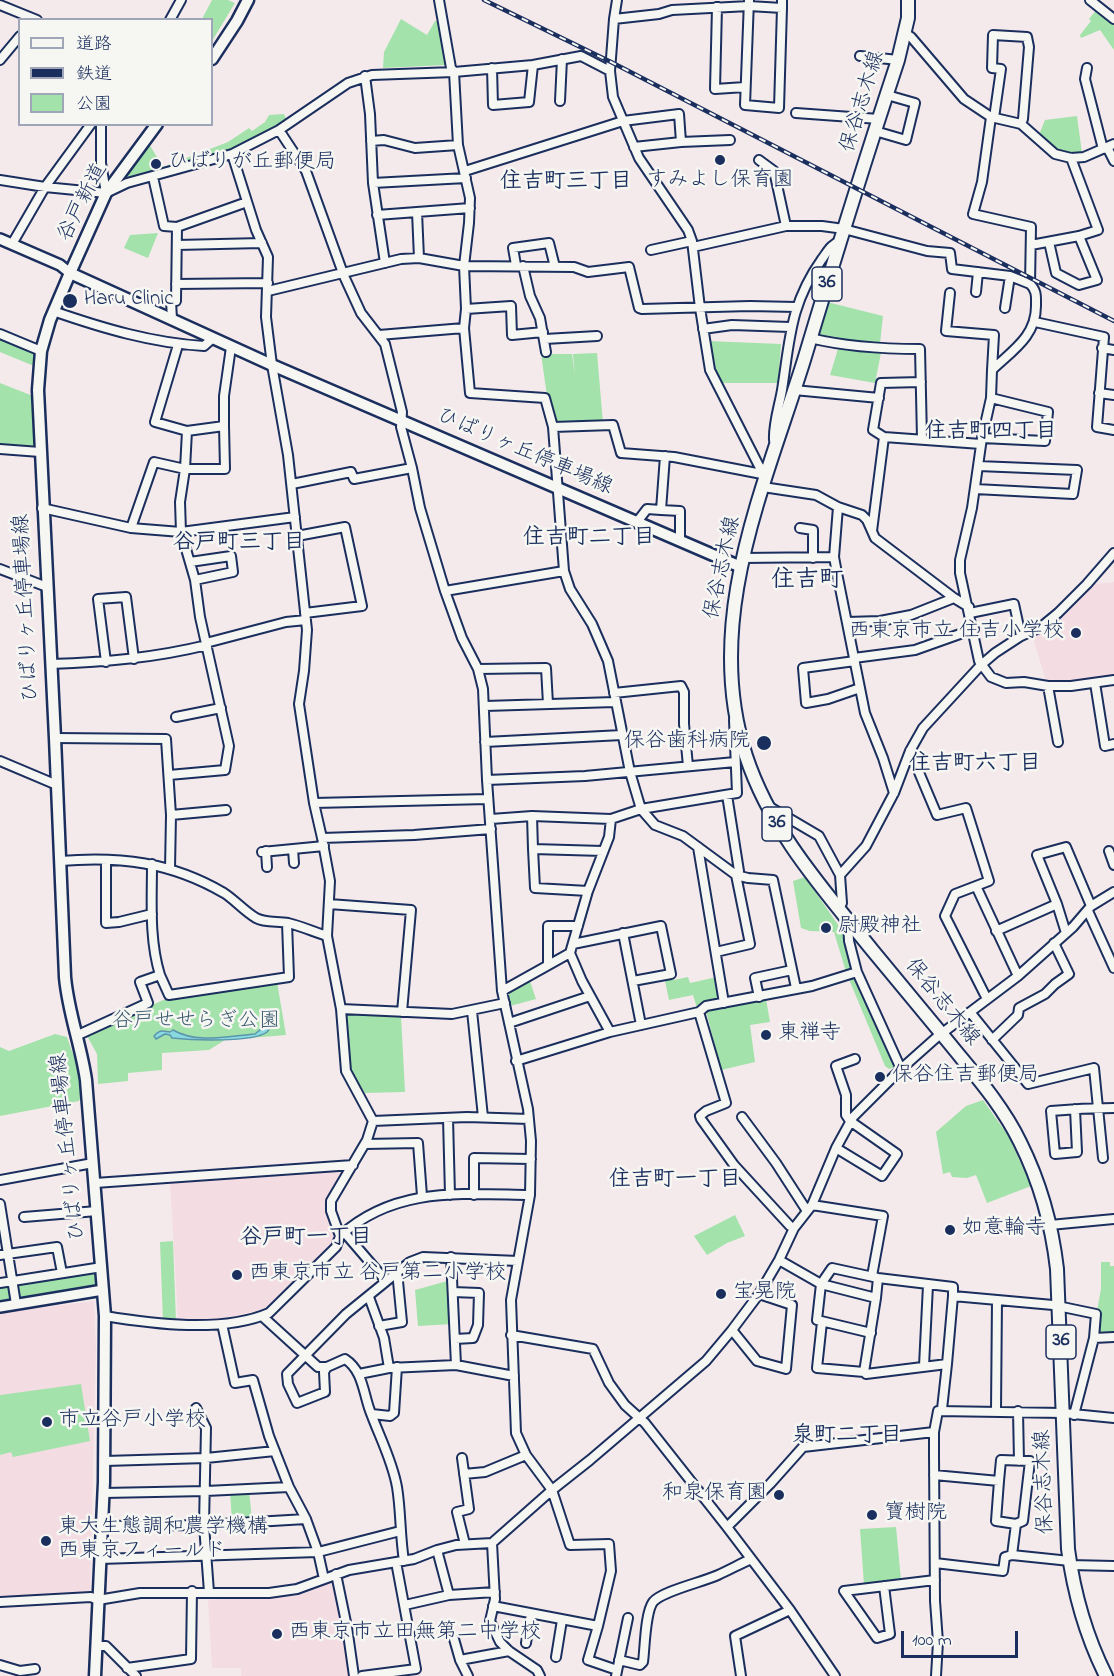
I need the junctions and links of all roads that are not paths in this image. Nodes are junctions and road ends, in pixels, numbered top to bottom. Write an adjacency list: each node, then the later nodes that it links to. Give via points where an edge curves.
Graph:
1 (182, 0): 14 (street)
2 (248, 0): 20 (main road)
3 (439, 0): 28 (street)
4 (617, 0): 15 (street)
5 (689, 0): 12 (street)
6 (908, 0): 17 (main road, 保谷志木線 / 36)
7 (1090, 0): 16 (street)
8 (749, 3): 9 (street); 11 (street); 30 (street)
9 (782, 4): 30 (street, via 778,108 745,105)
10 (0, 5): 13 (street)
11 (717, 7): 12 (street); 30 (street, via 715,89)
12 (689, 9): 15 (street)
13 (32, 18)
14 (171, 18)
15 (614, 19): 27 (street)
16 (1114, 19)
17 (905, 33): 23 (main road, 保谷志木線 / 36); 34 (street, via 958,94)
18 (18, 38): 22 (street)
19 (861, 56): 23 (street)
20 (213, 57)
21 (562, 59): 24 (street); 27 (street, via 581,56); 32 (street)
22 (0, 60)
23 (898, 60): 31 (main road, 保谷志木線 / 36)
24 (532, 65): 25 (street); 25 (street, via 530,102 493,105)
25 (492, 68): 28 (street)
26 (1087, 68): 47 (street, via 1085,79)
27 (610, 71): 35 (street, via 613,97)
28 (454, 72): 29 (street); 45 (street)
29 (364, 76): 41 (street); 43 (street)
30 (745, 87)
31 (887, 95): 37 (main road, 保谷志木線 / 36); 37 (street, via 915,103 906,140)
32 (560, 101)
33 (796, 113): 37 (street)
34 (993, 117): 36 (street); 36 (street, via 1002,69 992,68 993,35 1027,37); 72 (street, via 973,214 1031,227)
35 (622, 121): 44 (street, via 679,114); 46 (street); 52 (street)
36 (1021, 124): 49 (street, via 1055,154)
37 (877, 125): 64 (main road, 保谷志木線 / 36)
38 (90, 126): 56 (street)
39 (101, 126): 57 (street)
40 (155, 126): 57 (main road, 谷戸新道)
41 (279, 130): 48 (street); 79 (street, via 306,171)
42 (730, 140): 44 (street)
43 (371, 141): 45 (street, via 415,148); 55 (street)
44 (681, 142): 46 (street)
45 (458, 145): 52 (street)
46 (634, 147): 70 (street, via 688,230)
47 (1108, 147): 49 (street); 51 (street)
48 (232, 154): 53 (street); 58 (street)
49 (1071, 158): 65 (street, via 1098,230)
50 (759, 160): 63 (street, via 774,171)
51 (1114, 162)
52 (465, 175): 55 (street); 59 (street)
53 (153, 177): 57 (street); 62 (street, via 164,226)
54 (0, 180): 56 (street)
55 (373, 183): 61 (street)
56 (45, 187): 57 (street); 69 (street)
57 (106, 194): 81 (main road, 谷戸新道)
58 (247, 202): 62 (street); 68 (street)
59 (470, 208): 60 (street); 77 (street)
60 (417, 212): 61 (street); 74 (street)
61 (377, 215): 75 (street)
62 (177, 226): 71 (street)
63 (786, 226): 64 (street, via 822,226); 70 (street)
64 (843, 235): 80 (street, via 950,253 952,269); 88 (street, via 818,265); 103 (main road, 保谷志木線 / 36)
65 (1079, 236): 67 (street); 67 (street, via 1097,280 1079,285 1056,273)
66 (0, 239): 69 (street)
67 (1049, 242): 72 (street)
68 (262, 243): 71 (street); 85 (street, via 268,257)
69 (12, 244): 81 (street)
70 (692, 244): 73 (street); 89 (street)
71 (177, 245): 83 (street)
72 (1031, 245): 84 (street)
73 (651, 250)
74 (419, 258): 75 (street); 77 (street)
75 (386, 262): 79 (street)
76 (520, 265): 77 (street); 78 (street); 78 (street, via 513,248 549,243); 100 (street)
77 (464, 266): 91 (street)
78 (555, 267): 89 (street, via 588,272 629,267 639,308)
79 (343, 272): 85 (street); 99 (street, via 361,313)
80 (978, 272): 82 (street); 86 (street)
81 (70, 273): 92 (main road, ひばりヶ丘停車場線); 93 (main road, ひばりヶ丘停車場線)
82 (1010, 276): 84 (street); 90 (street)
83 (176, 284): 85 (street); 93 (street, via 176,301 171,301)
84 (1030, 284): 94 (street, via 1036,290)
85 (268, 287): 110 (street, via 266,316)
86 (976, 292)
87 (950, 293): 111 (street, via 946,331 994,335)
88 (796, 307): 89 (street); 95 (street)
89 (700, 308): 97 (street)
90 (1005, 308)
91 (466, 309): 96 (street); 100 (street, via 511,306 512,335)
92 (53, 311): 104 (street); 108 (main road, ひばりヶ丘停車場線)
93 (172, 319): 102 (main road, ひばりヶ丘停車場線)
94 (1035, 322): 106 (street, via 1104,337); 111 (street)
95 (790, 327): 97 (street, via 732,325); 128 (street)
96 (464, 328): 99 (street); 120 (street, via 470,393 545,398)
97 (703, 329): 133 (street, via 710,370)
98 (0, 334): 108 (street)
99 (379, 334): 118 (street, via 391,366)
100 (544, 335): 101 (street); 109 (street)
101 (597, 336)
102 (213, 338): 104 (street, via 204,346); 105 (main road, ひばりヶ丘停車場線)
103 (810, 338): 112 (street, via 849,346 921,349); 113 (main road, 保谷志木線 / 36)
104 (178, 345): 121 (street, via 155,422)
105 (231, 347): 110 (main road, ひばりヶ丘停車場線); 119 (street)
106 (1102, 348): 107 (street); 114 (street)
107 (1114, 350)
108 (41, 351): 127 (main road, ひばりヶ丘停車場線)
109 (546, 352)
110 (272, 365): 118 (main road, ひばりヶ丘停車場線); 134 (street)
111 (992, 370): 117 (street)
112 (921, 382): 116 (street, via 881,383); 124 (street)
113 (794, 390): 116 (street); 128 (main road, 保谷志木線 / 36)
114 (1099, 393): 115 (street); 122 (street, via 1097,427)
115 (1114, 395)
116 (879, 398): 123 (street, via 873,430)
117 (991, 398): 125 (street); 125 (street, via 1048,411 1046,441)
118 (401, 422): 131 (street); 136 (main road, ひばりヶ丘停車場線)
119 (224, 426): 121 (street); 132 (street, via 225,469)
120 (553, 427): 129 (street, via 613,425 621,453); 136 (street)
121 (187, 430): 132 (street)
122 (1114, 430)
123 (884, 436): 124 (street); 145 (street)
124 (922, 439): 125 (street)
125 (982, 441): 130 (street)
126 (0, 449): 127 (street)
127 (40, 452): 138 (main road, ひばりヶ丘停車場線)
128 (774, 452): 133 (main road, 保谷志木線 / 36)
129 (665, 456): 133 (street); 139 (street)
130 (978, 466): 135 (street); 135 (street, via 1077,470 1073,494)
131 (412, 468): 134 (street, via 354,480 351,472); 157 (street)
132 (184, 469): 142 (street, via 154,462); 144 (street)
133 (765, 481): 137 (street, via 816,495); 152 (main road, 保谷志木線 / 36)
134 (292, 484): 140 (street)
135 (975, 489): 159 (street, via 960,560)
136 (559, 490): 141 (main road, ひばりヶ丘停車場線); 154 (street)
137 (838, 507): 145 (street, via 862,514); 149 (street)
138 (42, 508): 142 (street); 156 (main road, ひばりヶ丘停車場線)
139 (661, 510): 141 (street, via 647,509); 147 (street, via 680,511)
140 (295, 517): 144 (street); 146 (street)
141 (637, 522): 147 (main road, ひばりヶ丘停車場線)
142 (131, 528): 144 (street)
143 (800, 528): 150 (street, via 813,530)
144 (181, 532): 151 (street)
145 (872, 532): 158 (street, via 874,538)
146 (297, 536): 160 (street); 160 (street, via 345,527 362,606)
147 (680, 541): 152 (main road, ひばりヶ丘停車場線)
148 (1114, 553): 163 (street, via 1058,613)
149 (834, 557): 150 (street); 161 (street)
150 (813, 558): 152 (street)
151 (190, 562): 155 (street); 155 (street, via 231,556 233,573)
152 (742, 562): 179 (main road, 保谷志木線 / 36, via 730,637)
153 (0, 570): 156 (street)
154 (564, 572): 157 (street); 175 (street, via 608,661)
155 (195, 580): 164 (street)
156 (47, 587): 168 (main road, ひばりヶ丘停車場線)
157 (445, 591): 170 (street)
158 (954, 598): 159 (street); 161 (street, via 911,615)
159 (969, 610): 162 (street); 163 (street, via 1014,604)
160 (306, 617): 164 (street); 197 (street, via 299,704)
161 (847, 622): 166 (street)
162 (974, 629): 166 (street, via 915,650); 169 (street)
163 (1021, 636): 169 (street)
164 (207, 644): 165 (street); 178 (street)
165 (134, 659): 167 (street); 167 (street, via 126,597 98,599)
166 (855, 660): 174 (street); 174 (street, via 803,668 806,703)
167 (106, 662): 168 (street)
168 (51, 664): 182 (main road, ひばりヶ丘停車場線)
169 (981, 665): 173 (street, via 998,681); 186 (street, via 923,728)
170 (478, 669): 176 (street, via 546,668); 177 (street)
171 (1114, 680): 172 (street)
172 (1095, 682): 173 (street); 185 (street, via 1105,746)
173 (1048, 686): 184 (street)
174 (860, 688): 194 (street)
175 (615, 697): 176 (street); 181 (street); 189 (street, via 681,686)
176 (548, 704): 177 (street)
177 (485, 706): 183 (street)
178 (221, 708): 180 (street); 191 (street, via 229,746 225,770)
179 (735, 708): 188 (street); 198 (main road, 保谷志木線 / 36, via 745,754)
180 (176, 717)
181 (622, 735): 183 (street); 190 (street)
182 (55, 738): 191 (street, via 166,739); 193 (main road, ひばりヶ丘停車場線)
183 (485, 742): 192 (street)
184 (1058, 742)
185 (1114, 744)
186 (910, 752): 194 (street); 221 (street, via 937,815 966,808 989,881)
187 (0, 762): 193 (street)
188 (735, 762): 189 (street); 195 (street, via 737,793)
189 (688, 766): 190 (street)
190 (630, 772): 192 (street); 199 (street)
191 (169, 775): 201 (street)
192 (487, 780): 196 (street)
193 (57, 785): 213 (main road, ひばりヶ丘停車場線)
194 (894, 793): 220 (street, via 866,846)
195 (727, 795): 199 (street); 219 (street, via 739,871)
196 (488, 799): 197 (street); 203 (street)
197 (314, 803): 206 (street)
198 (765, 804): 220 (street, via 819,836); 227 (main road, 保谷志木線 / 36, via 792,849)
199 (641, 809): 204 (street); 207 (street, via 655,825)
200 (226, 810): 201 (street)
201 (171, 815): 218 (street)
202 (532, 816): 203 (street); 204 (street); 209 (street)
203 (491, 819): 205 (street)
204 (610, 819): 210 (street)
205 (490, 829): 206 (street); 248 (street)
206 (323, 842): 208 (street); 224 (street, via 330,880)
207 (698, 847): 219 (street); 239 (street)
208 (292, 849): 214 (street); 217 (street, via 264,852)
209 (533, 849): 210 (street); 222 (street, via 535,888)
210 (603, 851): 222 (street)
211 (1109, 851): 216 (street)
212 (106, 860): 213 (street); 215 (street); 228 (street, via 106,923)
213 (60, 861): 263 (main road, ひばりヶ丘停車場線, via 66,989)
214 (294, 863)
215 (152, 864): 218 (street); 228 (street)
216 (1114, 865)
217 (267, 867)
218 (170, 868): 230 (street, via 227,894 258,919)
219 (736, 875): 239 (street, via 750,944); 242 (street, via 773,880)
220 (840, 875): 227 (street)
221 (976, 886): 232 (street); 251 (street, via 955,894 945,916)
222 (588, 891): 231 (street)
223 (1114, 892): 226 (street)
224 (329, 904): 235 (street); 256 (street, via 411,910)
225 (1057, 904): 226 (street, via 1037,855 1066,847); 232 (street); 234 (street)
226 (1090, 908): 234 (street); 241 (street)
227 (839, 909): 229 (main road, 保谷志木線 / 36)
228 (152, 915): 244 (street, via 154,954)
229 (848, 919): 243 (street); 262 (main road, 保谷志木線 / 36)
230 (287, 923): 235 (street); 244 (street, via 290,977 170,995)
231 (578, 926): 237 (street); 240 (street, via 548,927)
232 (996, 930): 245 (street)
233 (623, 933): 237 (street); 246 (street); 246 (street, via 661,927 671,974)
234 (1066, 933): 236 (street)
235 (327, 936): 254 (street)
236 (1054, 943): 245 (street); 264 (street, via 1069,974 1045,994 1019,1008 1018,1015)
237 (573, 944): 238 (street)
238 (570, 952): 240 (street); 249 (street)
239 (716, 952): 253 (street)
240 (548, 965): 248 (street)
241 (1114, 968)
242 (792, 970): 247 (street); 250 (street, via 755,978)
243 (856, 972): 247 (street); 267 (street)
244 (160, 975): 263 (street, via 140,982 148,1003)
245 (1018, 976): 251 (street)
246 (633, 981): 260 (street)
247 (796, 988): 250 (street)
248 (502, 991): 252 (street)
249 (590, 996): 259 (street); 261 (street)
250 (759, 997): 253 (street)
251 (987, 999): 258 (street)
252 (505, 1003): 255 (street); 259 (street)
253 (724, 1003): 257 (street, via 706,1006)
254 (341, 1009): 256 (street); 275 (street, via 346,1071)
255 (472, 1011): 256 (street); 271 (street)
256 (402, 1012)
257 (699, 1012): 260 (street); 295 (street, via 726,1103 706,1111 701,1119 734,1165)
258 (970, 1012): 262 (street); 264 (street)
259 (509, 1023): 266 (street)
260 (641, 1025): 261 (street)
261 (610, 1032): 266 (street)
262 (941, 1034): 267 (street); 294 (main road, 保谷志木線 / 36, via 993,1097 1014,1131 1037,1180)
263 (78, 1035): 281 (main road, ひばりヶ丘停車場線)
264 (992, 1040): 268 (street, via 1028,1084 1094,1068)
265 (855, 1059): 276 (street, via 836,1066)
266 (516, 1061): 274 (street)
267 (901, 1069): 276 (street)
268 (1098, 1108): 269 (street); 270 (street); 279 (street)
269 (1114, 1108)
270 (1075, 1109): 270 (street, via 1051,1110 1055,1154 1077,1152)
271 (483, 1117): 273 (street); 274 (street)
272 (742, 1117): 290 (street)
273 (448, 1118): 275 (street); 286 (street)
274 (529, 1119): 280 (street)
275 (373, 1121): 277 (street)
276 (850, 1121): 278 (street); 278 (street, via 897,1154 882,1176)
277 (365, 1144): 282 (street); 288 (street, via 418,1143)
278 (837, 1148): 290 (street)
279 (1103, 1158)
280 (531, 1159): 285 (street, via 474,1158); 287 (street)
281 (93, 1163): 283 (street); 284 (main road, ひばりヶ丘停車場線)
282 (353, 1165): 284 (street); 296 (street, via 331,1201 331,1211)
283 (0, 1180)
284 (95, 1183): 291 (main road, ひばりヶ丘停車場線)
285 (474, 1194): 286 (street); 287 (street)
286 (450, 1195): 288 (street)
287 (530, 1195): 300 (street)
288 (422, 1196): 296 (street, via 363,1218)
289 (0, 1204): 297 (street)
290 (810, 1208): 295 (street); 304 (street, via 883,1216)
291 (97, 1210): 292 (street); 301 (main road, ひばりヶ丘停車場線)
292 (24, 1217)
293 (1114, 1219): 294 (street)
294 (1050, 1225): 319 (main road, 保谷志木線 / 36)
295 (794, 1228): 299 (street)
296 (342, 1234): 306 (street); 321 (street, via 336,1247)
297 (4, 1255): 303 (street, via 57,1247); 305 (street)
298 (451, 1257): 300 (street); 302 (street, via 423,1257); 311 (street)
299 (779, 1260): 308 (street); 312 (street)
300 (518, 1261): 327 (street, via 511,1300)
301 (102, 1267): 303 (street); 310 (main road, ひばりヶ丘停車場線)
302 (398, 1272): 306 (street); 324 (street, via 402,1322)
303 (62, 1273): 305 (street)
304 (875, 1277): 308 (street, via 834,1268); 309 (street); 315 (street)
305 (12, 1281): 307 (street); 317 (street)
306 (386, 1281): 314 (street)
307 (0, 1283)
308 (821, 1284): 315 (street); 322 (street, via 817,1316)
309 (928, 1284): 313 (street, via 954,1287); 334 (street)
310 (103, 1290): 317 (street); 320 (main road, ひばりヶ丘停車場線)
311 (453, 1292): 330 (street); 330 (street, via 479,1293 478,1325 473,1338)
312 (759, 1294): 325 (street); 325 (street, via 792,1305 786,1369 757,1361)
313 (953, 1296): 316 (street); 332 (street)
314 (369, 1297): 324 (street); 331 (street, via 346,1314)
315 (876, 1298): 326 (street)
316 (997, 1300): 319 (street); 342 (street)
317 (16, 1304): 318 (street)
318 (0, 1307)
319 (1059, 1307): 329 (street, via 1096,1314); 345 (main road, 保谷志木線 / 36)
320 (105, 1316): 323 (street, via 151,1324); 353 (main road, ひばりヶ丘停車場線)
321 (262, 1316): 323 (street); 331 (street)
322 (822, 1322): 326 (street); 337 (street, via 817,1368)
323 (222, 1324): 349 (street, via 236,1383 253,1380)
324 (379, 1326): 336 (street)
325 (732, 1330): 347 (street, via 706,1361)
326 (871, 1333): 337 (street)
327 (511, 1335): 339 (street); 347 (street, via 593,1349 609,1383)
328 (1114, 1337): 329 (street)
329 (1094, 1338): 345 (street)
330 (455, 1339): 333 (street)
331 (305, 1357): 335 (street, via 318,1367); 335 (street, via 287,1374 297,1402 325,1392)
332 (947, 1364): 334 (street); 341 (street)
333 (456, 1365): 336 (street); 339 (street)
334 (924, 1366): 337 (street)
335 (327, 1367): 338 (street, via 345,1359)
336 (393, 1367): 338 (street); 344 (street, via 394,1413)
337 (864, 1372)
338 (359, 1374): 344 (street)
339 (514, 1376): 350 (street, via 516,1433)
340 (196, 1408): 351 (street, via 206,1428)
341 (942, 1409): 342 (street); 348 (street, via 938,1411)
342 (996, 1410): 343 (street)
343 (1018, 1411): 345 (street); 354 (street)
344 (372, 1414): 367 (street, via 396,1485)
345 (1068, 1414): 346 (street); 378 (main road, 保谷志木線 / 36)
346 (1114, 1418)
347 (639, 1419): 359 (street); 366 (street)
348 (934, 1432): 356 (street); 366 (street, via 803,1447)
349 (275, 1451): 351 (street); 358 (street)
350 (526, 1455): 355 (street, via 484,1472); 359 (street)
351 (206, 1458): 353 (street); 360 (street)
352 (462, 1458): 355 (street)
353 (105, 1461): 361 (main road, ひばりヶ丘停車場線)
354 (1019, 1461): 357 (street, via 1000,1460); 363 (street, via 1030,1461 1023,1521)
355 (464, 1474): 369 (street, via 469,1509 458,1512)
356 (934, 1475): 357 (street); 377 (street)
357 (999, 1481): 363 (street, via 996,1521)
358 (289, 1486): 360 (street); 362 (street)
359 (552, 1490): 368 (street); 396 (street, via 570,1545 609,1544 610,1571)
360 (206, 1491): 361 (street); 364 (street)
361 (104, 1493): 365 (main road, ひばりヶ丘停車場線)
362 (306, 1519): 364 (street); 371 (street)
363 (1016, 1524): 372 (street)
364 (204, 1525): 365 (street); 373 (street)
365 (102, 1526): 374 (main road, ひばりヶ丘停車場線)
366 (727, 1527): 375 (street)
367 (400, 1531): 371 (street); 376 (street)
368 (492, 1542): 369 (street); 386 (street)
369 (465, 1544): 370 (street)
370 (438, 1550): 376 (street); 387 (street)
371 (318, 1552): 373 (street); 381 (street)
372 (1012, 1555): 377 (street, via 1005,1557 1003,1571); 378 (street)
373 (205, 1557): 374 (street); 385 (street)
374 (100, 1559): 388 (main road, ひばりヶ丘停車場線)
375 (752, 1559): 392 (street); 403 (street, via 655,1600 651,1605 644,1662 640,1665)
376 (400, 1561): 380 (street); 390 (street)
377 (935, 1563): 382 (street)
378 (1070, 1563): 379 (street); 417 (main road, 保谷志木線 / 36, via 1085,1627)
379 (1114, 1566)
380 (336, 1574): 381 (street); 410 (street)
381 (324, 1579): 385 (street, via 279,1592)
382 (935, 1580): 383 (street); 416 (street)
383 (884, 1586): 383 (street, via 844,1591 877,1638 890,1634)
384 (192, 1592): 385 (street); 388 (street, via 140,1593); 405 (street, via 191,1659)
385 (209, 1592)
386 (495, 1592): 387 (street); 391 (street)
387 (450, 1595): 390 (street)
388 (98, 1600): 389 (street, via 91,1597); 399 (main road, ひばりヶ丘停車場線)
389 (0, 1602)
390 (405, 1605): 411 (street, via 416,1669)
391 (494, 1606): 393 (street); 400 (street, via 490,1621)
392 (790, 1610): 414 (street, via 735,1636); 415 (street)
393 (531, 1614): 395 (street); 398 (street)
394 (628, 1618): 403 (street)
395 (562, 1620): 396 (street); 401 (street)
396 (598, 1626): 407 (street, via 588,1660)
397 (454, 1639): 402 (street)
398 (526, 1643)
399 (97, 1646): 405 (street, via 106,1646); 408 (main road, ひばりヶ丘停車場線)
400 (509, 1651): 402 (street); 413 (street)
401 (556, 1657)
402 (460, 1660): 412 (street)
403 (619, 1660): 407 (street)
404 (0, 1665): 406 (street, via 20,1671)
405 (127, 1668): 409 (street)
406 (35, 1669)
407 (616, 1673)
408 (95, 1676)
409 (136, 1676)
410 (354, 1676)
411 (362, 1676)
412 (468, 1676)
413 (540, 1676)
414 (741, 1676)
415 (835, 1676)
416 (936, 1676)
417 (1106, 1676)

